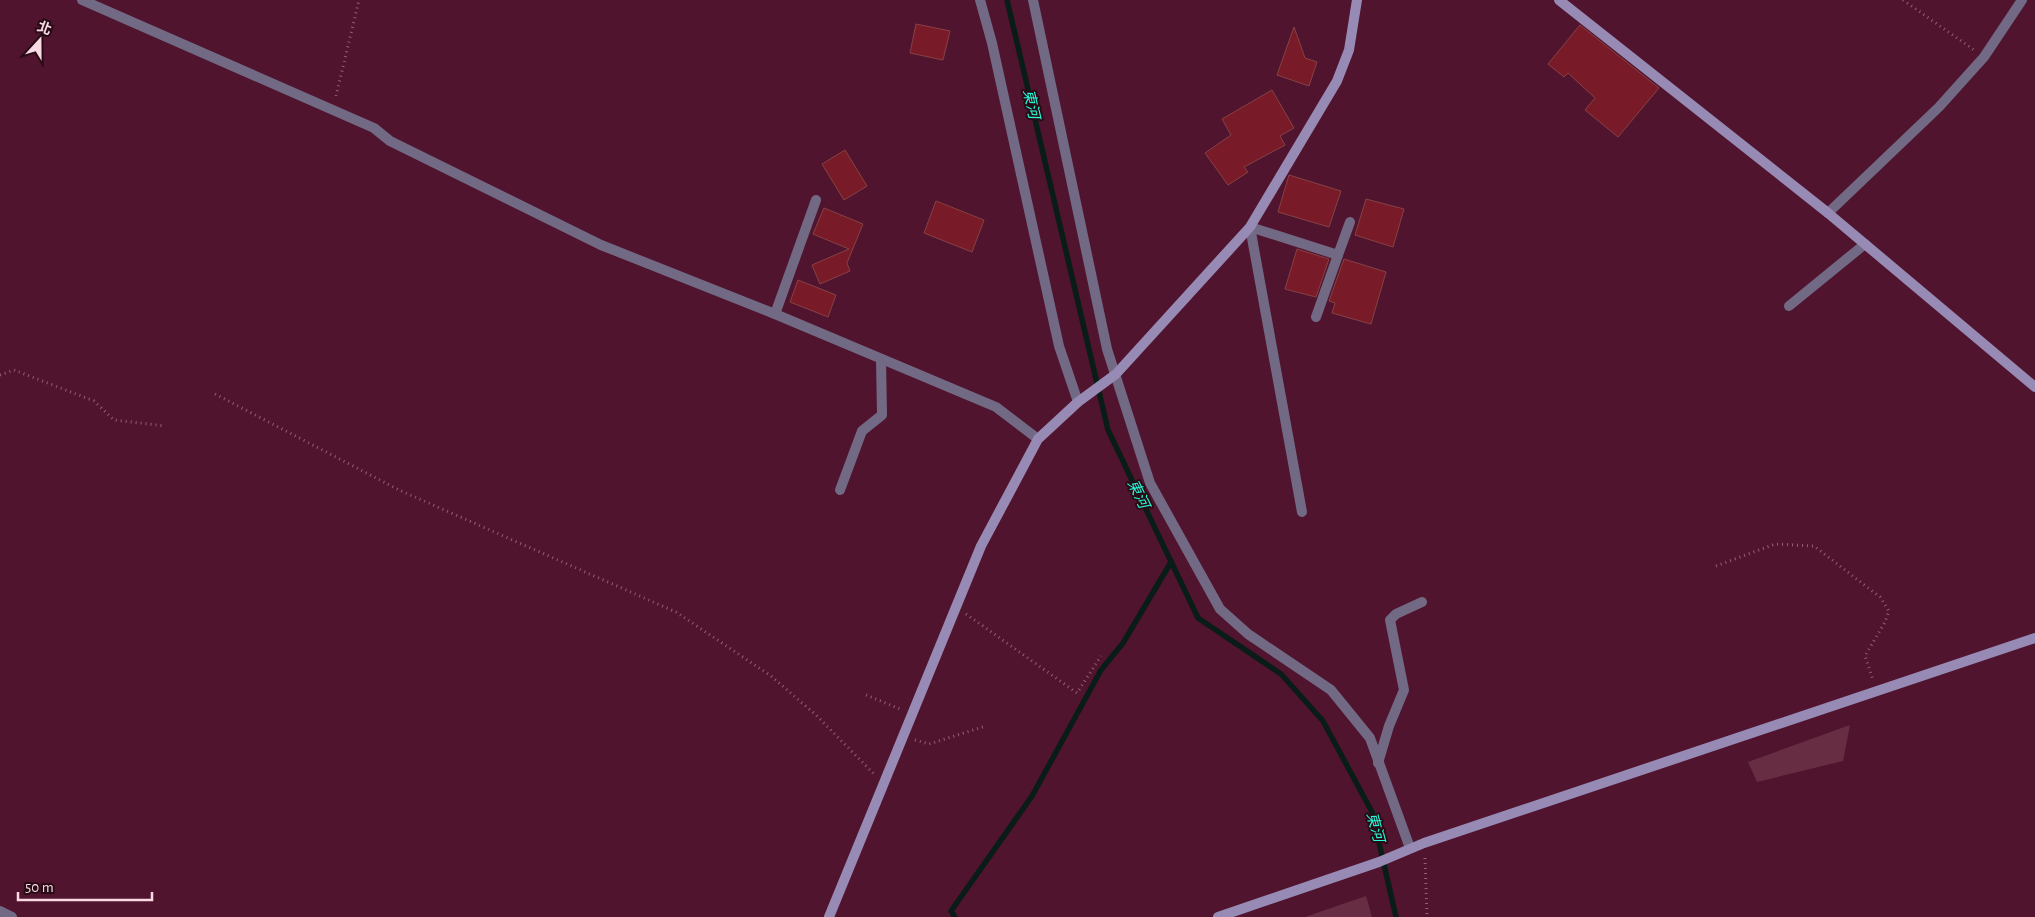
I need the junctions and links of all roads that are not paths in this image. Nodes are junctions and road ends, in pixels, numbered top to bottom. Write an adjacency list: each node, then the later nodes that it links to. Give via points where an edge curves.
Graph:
1 (82, 0): 14 (lane, via 374,128 390,141 602,245)
2 (980, 0): 19 (lane, via 1059,346)
3 (1033, 0): 17 (lane, via 1106,349)
4 (1357, 0): 10 (street, via 1349,50 1337,81)
5 (1560, 0): 8 (street)
6 (2022, 0): 8 (lane, via 1984,56 1939,107)
7 (816, 200): 14 (lane)
8 (1828, 213): 11 (street)
9 (1350, 222): 12 (lane)
10 (1250, 227): 12 (lane); 17 (street); 22 (lane)
11 (1865, 244): 13 (lane); 18 (street)
12 (1338, 255): 15 (lane)
13 (1788, 306)
14 (776, 314): 16 (lane)
15 (1316, 317)
16 (880, 359): 20 (lane, via 996,407); 21 (lane, via 882,415 862,431)
17 (1116, 374): 19 (street); 25 (lane, via 1150,483 1220,610 1248,634 1330,690 1370,738)
18 (2035, 387)
19 (1078, 402): 20 (street)
20 (1038, 440): 29 (street, via 981,546)
21 (840, 490)
22 (1302, 512)
23 (1422, 602): 25 (lane, via 1390,620 1404,690)
24 (2035, 638): 26 (street)
25 (1378, 763): 26 (lane)
26 (1410, 848): 30 (street, via 1379,862)
27 (0, 911): 28 (lane)
28 (12, 917)
29 (829, 917)
30 (1218, 917)

